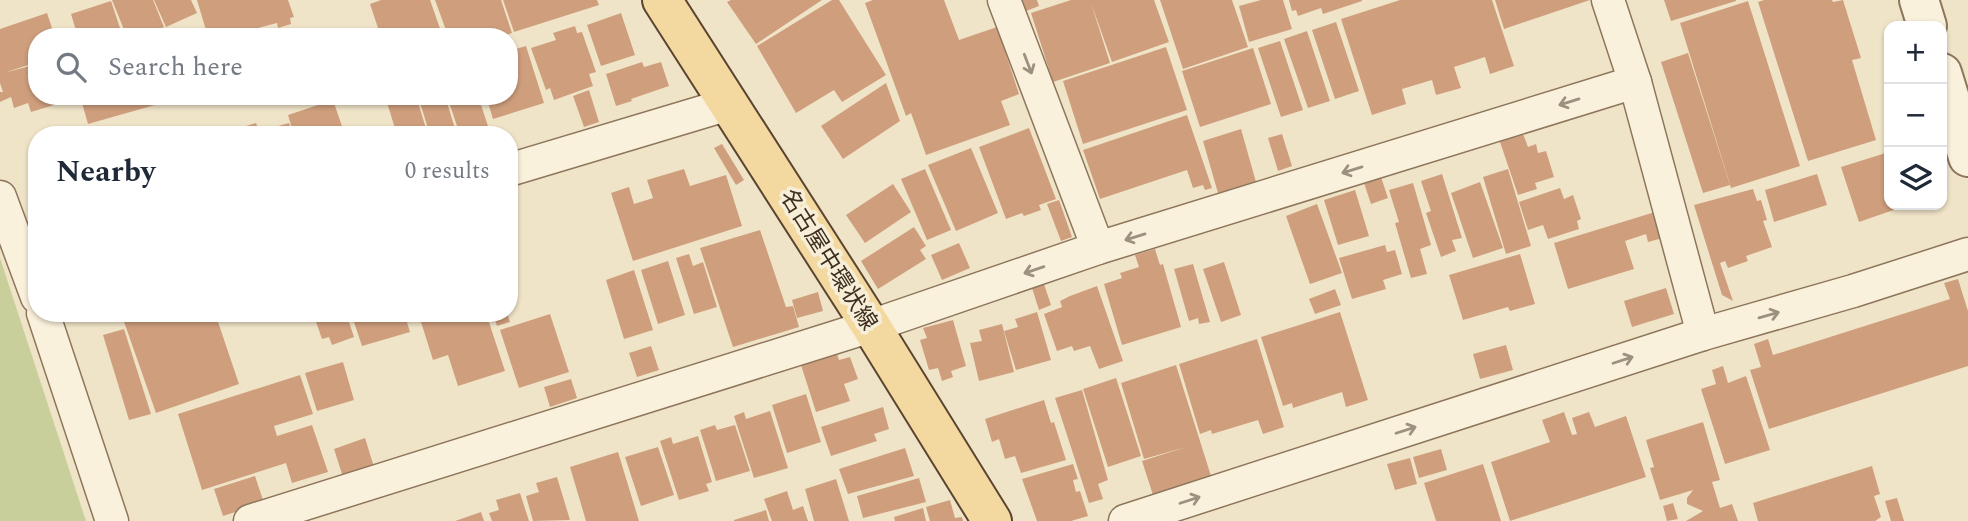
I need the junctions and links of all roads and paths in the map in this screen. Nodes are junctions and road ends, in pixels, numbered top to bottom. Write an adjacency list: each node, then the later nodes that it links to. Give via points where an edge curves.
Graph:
1 (662, 0): 8 (main road, 名古屋中環状線)
2 (1004, 0): 12 (street, one-way to 12)
3 (1608, 0): 6 (street)
4 (1919, 0): 5 (street)
5 (1925, 21)
6 (1635, 82): 12 (street, one-way to 12); 17 (street)
7 (1945, 84): 9 (street)
8 (729, 104): 10 (street); 16 (main road, 名古屋中環状線)
9 (1968, 158)
10 (518, 167)
11 (0, 197): 14 (street)
12 (1098, 248): 16 (street, one-way to 16)
13 (1968, 254): 17 (street, one-way to 13)
14 (28, 269)
15 (48, 322): 18 (street)
16 (871, 326): 19 (street); 20 (main road, 名古屋中環状線)
17 (1703, 334): 21 (street, one-way to 17)
18 (112, 521)
19 (250, 521)
20 (992, 521)
21 (1125, 521)

